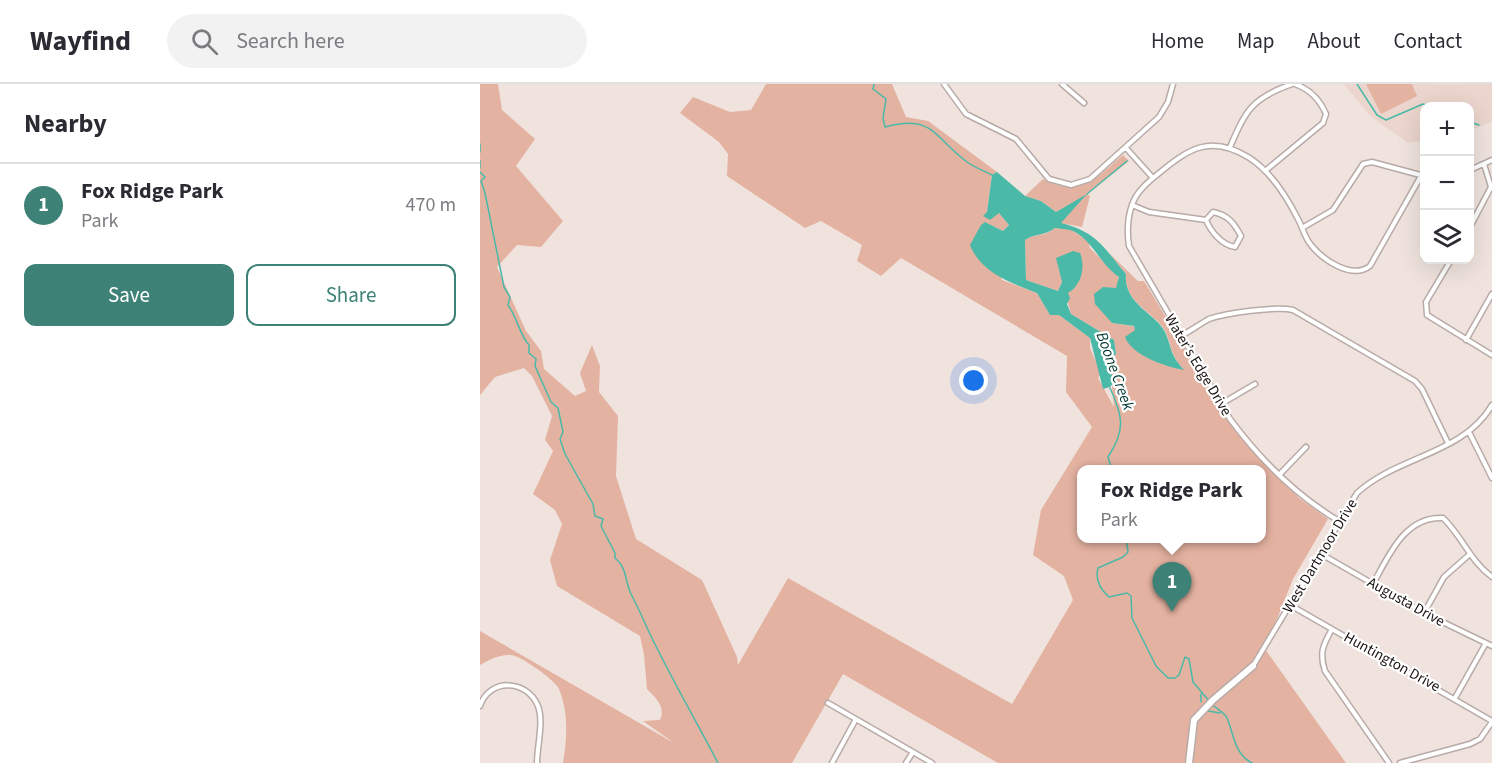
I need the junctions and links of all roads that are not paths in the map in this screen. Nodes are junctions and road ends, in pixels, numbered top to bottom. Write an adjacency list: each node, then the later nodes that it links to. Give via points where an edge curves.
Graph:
1 (944, 84): 7 (street, via 962,111 1016,139 1049,179 1071,185 1086,181)
2 (1062, 84): 5 (street)
3 (1173, 84): 7 (street, via 1159,117)
4 (1293, 84): 6 (street, via 1251,106); 11 (street, via 1303,87 1322,104 1326,114 1323,123)
5 (1084, 103)
6 (1230, 147): 11 (street); 13 (street, via 1193,149)
7 (1126, 148): 13 (street)
8 (1492, 160): 9 (street)
9 (1484, 164): 10 (street); 16 (street, via 1491,187)
10 (1474, 168)
11 (1265, 171): 18 (street, via 1292,206)
12 (1420, 175): 18 (street, via 1372,162 1363,164 1333,210)
13 (1153, 178): 15 (street)
14 (1420, 181): 18 (street, via 1373,261 1358,273 1315,251)
15 (1132, 204): 17 (street, via 1149,212); 21 (street, Water’s Edge Drive, via 1127,230 1129,246)
16 (1474, 219)
17 (1206, 220): 17 (street, via 1228,246 1239,244 1241,236 1224,214 1213,213)
18 (1302, 228)
19 (1449, 264): 22 (street, via 1426,302 1425,311 1431,319)
20 (1492, 294): 22 (street)
21 (1181, 336): 25 (street, Water’s Edge Drive); 28 (street, via 1209,320 1293,310 1415,381)
22 (1466, 340): 23 (street)
23 (1492, 355)
24 (1255, 384): 25 (street)
25 (1221, 404): 30 (street, Water’s Edge Drive, via 1245,439)
26 (1492, 405): 27 (street, West Dartmoor Drive)
27 (1469, 432): 28 (street, West Dartmoor Drive); 31 (street)
28 (1448, 443): 32 (street, West Dartmoor Drive, via 1371,482 1357,493)
29 (1306, 447): 30 (street)
30 (1280, 474): 32 (street, Water’s Edge Drive, via 1309,501)
31 (1492, 478)
32 (1339, 521): 33 (street, West Dartmoor Drive)
33 (1321, 554): 36 (street, Augusta Drive); 37 (street, West Dartmoor Drive)
34 (1470, 554): 35 (street); 36 (street, via 1452,526 1443,518 1430,517 1407,530); 38 (street, via 1444,577)
35 (1492, 577)
36 (1373, 584): 38 (street, Augusta Drive)
37 (1290, 605): 39 (street, Huntington Drive); 42 (street, West Dartmoor Drive)
38 (1424, 613): 40 (street, Augusta Drive)
39 (1332, 629): 43 (street, Huntington Drive); 54 (street, via 1320,656 1325,671)
40 (1486, 643): 41 (street, Augusta Drive); 43 (street)
41 (1492, 646)
42 (1253, 666): 53 (street, via 1199,714 1192,725)
43 (1455, 698): 47 (street, Huntington Drive)
44 (828, 703): 46 (street)
45 (480, 706): 49 (street, via 490,691 503,684 519,686 531,694 540,722)
46 (856, 719): 48 (street); 50 (street)
47 (1492, 721): 55 (street, via 1480,739 1470,744)
48 (913, 752): 51 (street); 52 (street)
49 (537, 763)
50 (832, 763)
51 (906, 763)
52 (932, 763)
53 (1189, 763)
54 (1389, 763)
55 (1400, 763)

